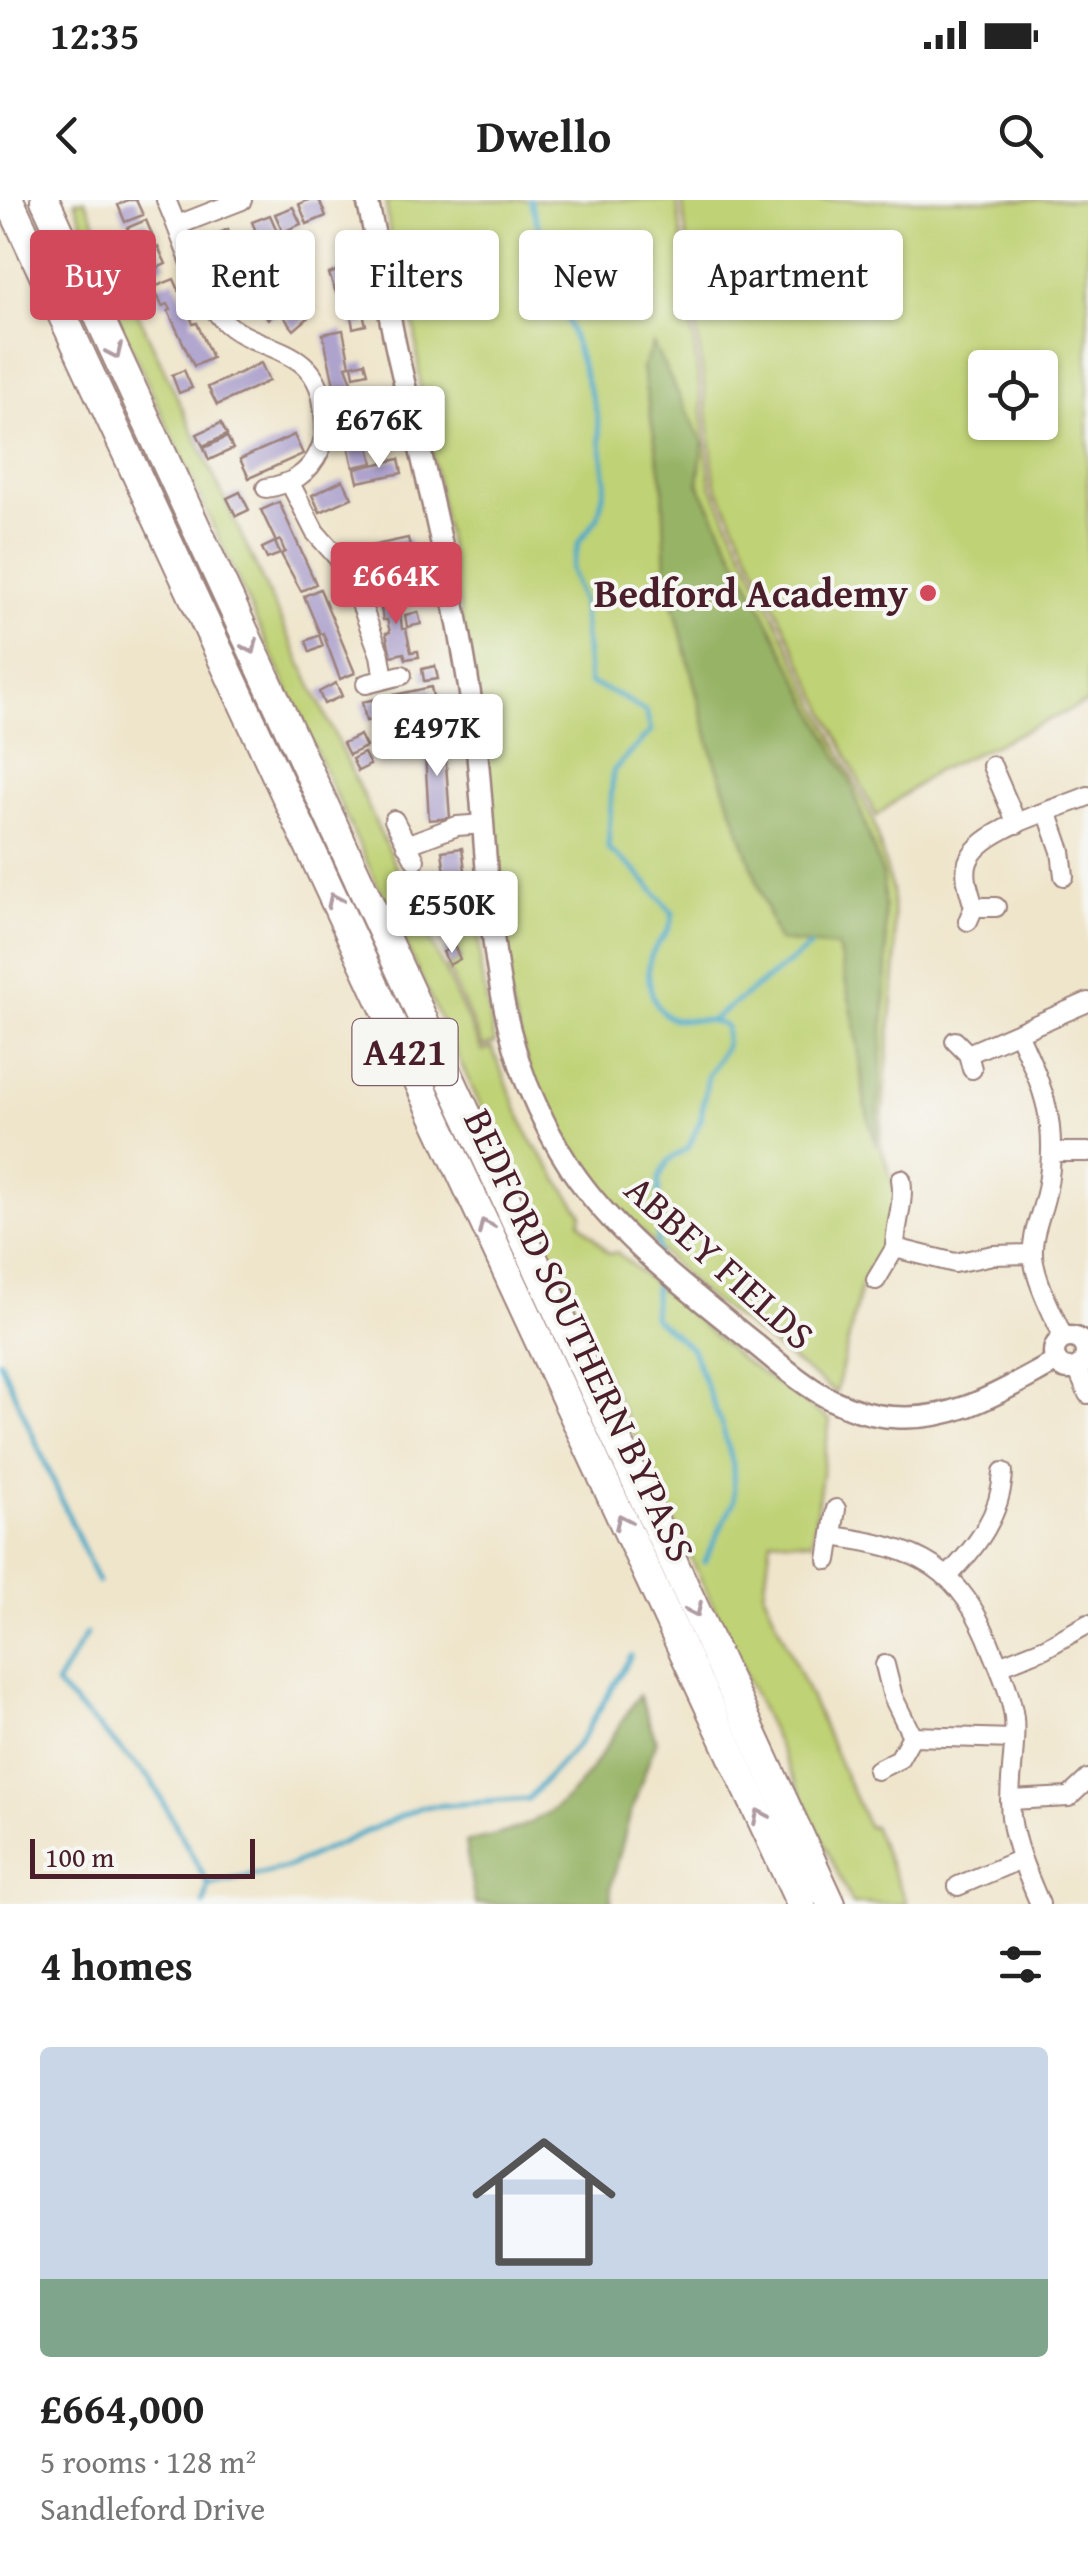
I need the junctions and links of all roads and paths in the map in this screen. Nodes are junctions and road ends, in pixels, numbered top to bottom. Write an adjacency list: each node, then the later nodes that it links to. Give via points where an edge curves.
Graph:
1 (10, 200): 47 (highway, BEDFORD SOUTHERN BYPASS / A421, one-way to 1)
2 (45, 200): 48 (highway, BEDFORD SOUTHERN BYPASS / A421, one-way to 48)
3 (166, 200): 6 (street)
4 (242, 200): 6 (street)
5 (367, 200): 14 (street, ABBEY FIELDS, via 458,622)
6 (178, 225): 7 (street, via 222,319 295,356 322,394 326,425 320,450)
7 (290, 483): 8 (street); 9 (street, via 355,588)
8 (266, 488)
9 (384, 679)
10 (992, 766): 15 (street)
11 (1088, 796): 12 (street)
12 (1048, 814): 15 (street); 16 (street)
13 (394, 820): 14 (street, via 410,852 457,826)
14 (484, 824): 29 (street, ABBEY FIELDS, via 511,1037 572,1171 654,1261 796,1378 862,1412 940,1415 987,1400)
15 (1017, 824): 17 (street, via 990,835 966,865 971,914)
16 (1064, 876)
17 (996, 907)
18 (1088, 1002): 19 (street)
19 (1018, 1033): 20 (street); 21 (street, via 1045,1091)
20 (965, 1055)
21 (1051, 1152): 22 (street); 25 (street)
22 (1088, 1152)
23 (901, 1179): 24 (street)
24 (896, 1248): 25 (street, via 956,1263); 26 (street)
25 (1033, 1254): 27 (street)
26 (876, 1280)
27 (1063, 1336): 28 (street); 29 (street)
28 (1087, 1345): 30 (street)
29 (1056, 1362): 30 (street)
30 (1077, 1368): 31 (street)
31 (1088, 1394)
32 (1004, 1472): 36 (street, via 1009,1494)
33 (836, 1508): 34 (street)
34 (832, 1536): 35 (street); 36 (street, via 898,1548)
35 (828, 1560)
36 (948, 1576): 39 (street, via 984,1627)
37 (1088, 1624): 39 (street)
38 (885, 1665): 40 (street)
39 (999, 1666): 41 (street)
40 (912, 1736): 41 (street); 42 (street, via 899,1759)
41 (1014, 1738): 44 (street)
42 (877, 1770)
43 (1088, 1779): 44 (street, via 1068,1796)
44 (1010, 1800): 45 (street)
45 (1022, 1859): 46 (street); 49 (street)
46 (958, 1886)
47 (801, 1904)
48 (830, 1904)
49 (1040, 1904)

